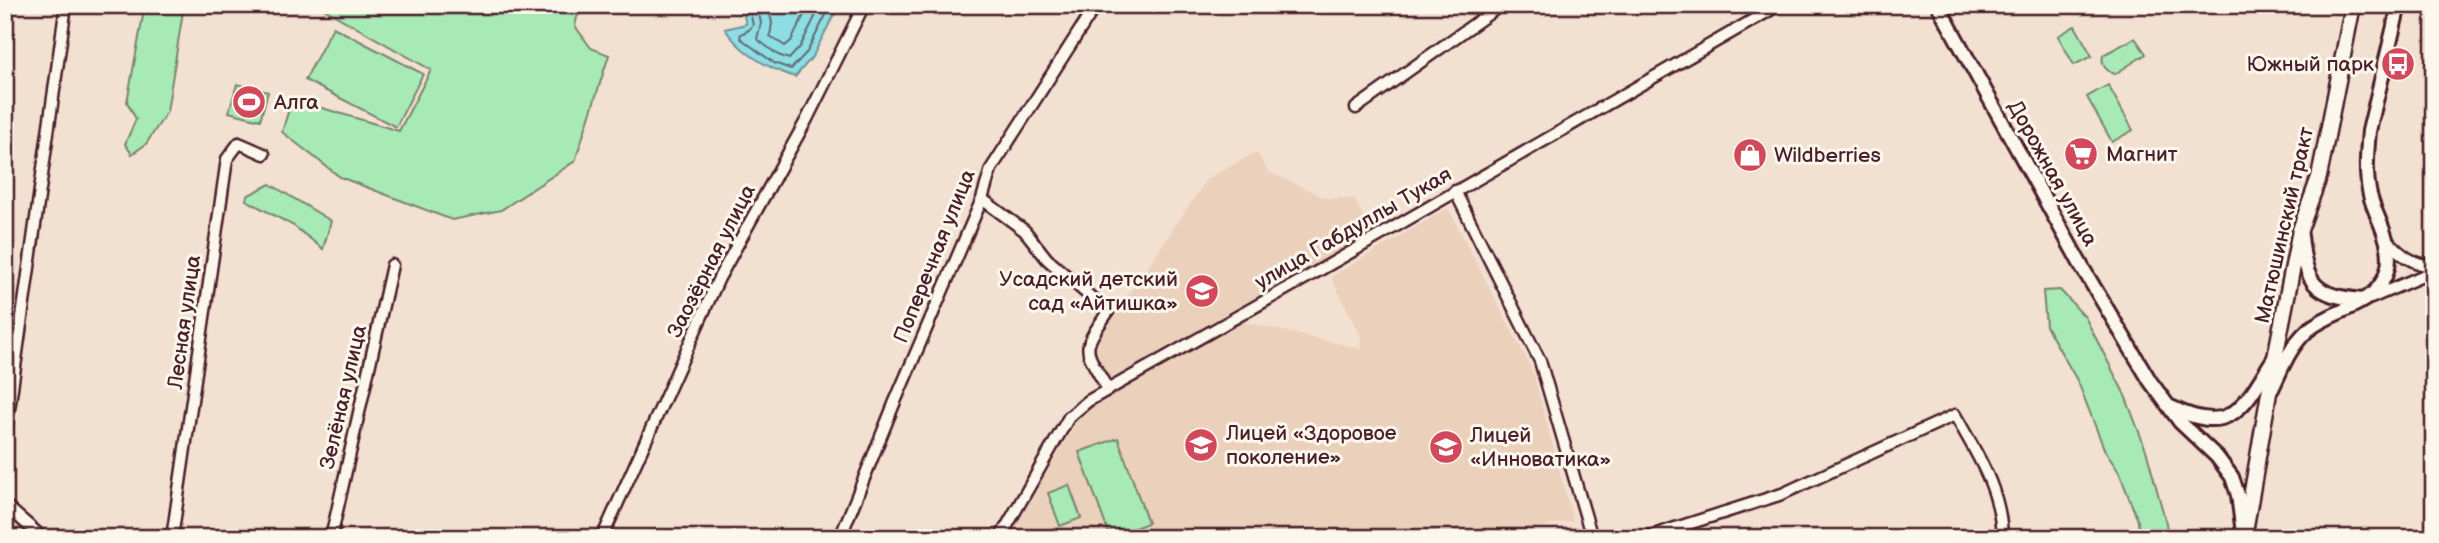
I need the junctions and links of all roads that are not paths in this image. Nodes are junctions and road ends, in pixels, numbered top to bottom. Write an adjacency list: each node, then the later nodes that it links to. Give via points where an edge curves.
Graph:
1 (66, 5): 22 (street)
2 (864, 5): 27 (street, Заозёрная улица, via 719,278)
3 (1096, 5): 12 (street, Поперечная улица, via 991,169)
4 (1501, 5): 9 (street)
5 (1779, 5): 11 (street, улица Габдуллы Тукая)
6 (1938, 5): 21 (street, Дорожная улица, via 2082,267)
7 (2353, 5): 13 (main road, Матюшинский тракт, via 2319,177)
8 (2399, 5): 14 (street, via 2367,152 2369,192)
9 (1356, 108)
10 (264, 154): 25 (street, Лесная улица, via 239,143 227,159)
11 (1455, 191): 19 (street, улица Габдуллы Тукая); 30 (street, via 1540,361)
12 (982, 199): 19 (street, via 1026,231 1047,260 1108,312 1088,342 1087,353); 28 (street, Поперечная улица)
13 (2300, 230): 17 (street, via 2304,263 2316,286 2337,298); 18 (main road, Матюшинский тракт)
14 (2387, 240): 16 (street, via 2401,255); 17 (street, via 2385,277)
15 (392, 265): 26 (street, Зелёная улица)
16 (2434, 269): 17 (street)
17 (2368, 300): 20 (street, via 2306,332 2291,350)
18 (2275, 358): 20 (main road, Матюшинский тракт); 21 (street, via 2249,398 2230,415 2201,419)
19 (1108, 388): 29 (street, улица Габдуллы Тукая, via 1069,417)
20 (2268, 399): 33 (main road, Матюшинский тракт)
21 (2169, 406): 33 (street, Дорожная улица, via 2232,477)
22 (5, 438)
23 (5, 505): 24 (street)
24 (39, 537)
25 (172, 538)
26 (331, 538)
27 (602, 538)
28 (840, 538)
29 (1000, 538)
30 (1592, 538)
31 (1644, 538): 32 (street, via 1782,494 1955,415 1991,480)
32 (2002, 538)
33 (2244, 538)

